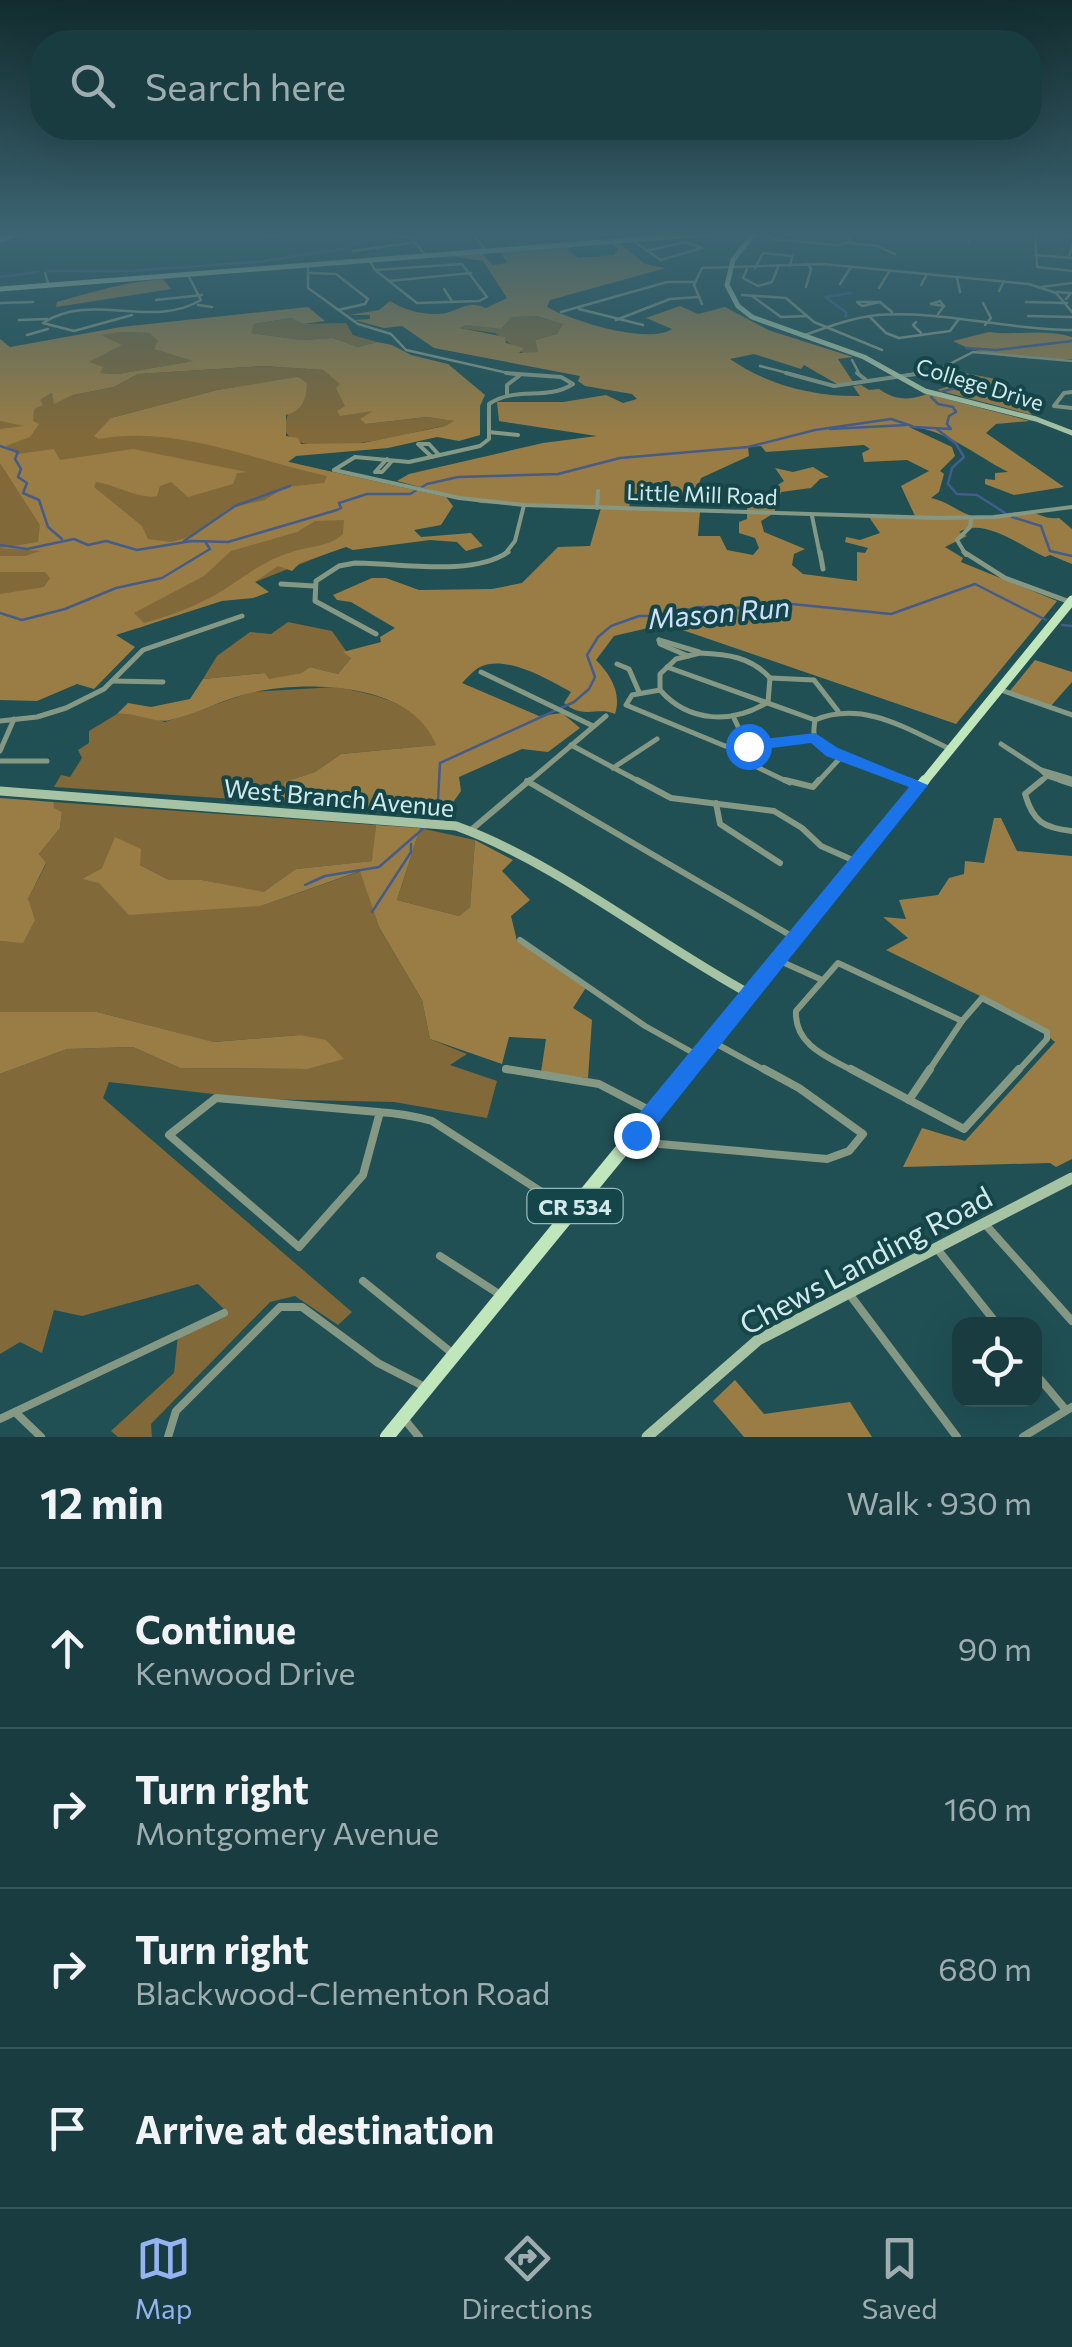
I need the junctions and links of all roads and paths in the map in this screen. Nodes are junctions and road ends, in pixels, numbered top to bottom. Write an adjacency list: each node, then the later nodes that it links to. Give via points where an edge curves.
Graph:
1 (198, 300): 21 (street)
2 (324, 300): 25 (street)
3 (367, 300): 25 (street)
4 (416, 300): 18 (street)
5 (453, 300): 18 (street)
6 (468, 300): 18 (street)
7 (604, 300): 24 (street)
8 (667, 300): 38 (street)
9 (700, 300): 20 (street)
10 (736, 300): 48 (main road, College Drive)
11 (757, 300): 32 (street, via 781,318)
12 (788, 300): 32 (street)
13 (1065, 301): 16 (street); 28 (street)
14 (33, 302): 17 (street)
15 (880, 302): 27 (street)
16 (1026, 302)
17 (0, 303)
18 (455, 303)
19 (983, 303): 42 (street, via 991,318)
20 (702, 304)
21 (195, 305): 23 (street); 31 (street)
22 (944, 306): 30 (street)
23 (212, 307)
24 (576, 308): 26 (street); 38 (street)
25 (338, 310): 53 (street, via 392,334 406,350)
26 (561, 312)
27 (892, 312): 30 (street); 33 (street)
28 (1072, 312): 34 (street)
29 (132, 314): 31 (street); 35 (street, via 96,308); 44 (street, via 108,324)
30 (938, 314): 36 (street)
31 (165, 315): 39 (street)
32 (806, 316): 43 (street)
33 (869, 316): 43 (street); 47 (street, via 894,338)
34 (1028, 316)
35 (47, 319): 37 (street); 44 (street, via 44,326)
36 (959, 319): 42 (street); 47 (street, via 950,330)
37 (19, 320)
38 (616, 320): 41 (street)
39 (172, 321)
40 (916, 322): 47 (street)
41 (643, 325)
42 (985, 325): 45 (street)
43 (825, 326): 48 (street); 49 (street)
44 (51, 328): 46 (street)
45 (1072, 330)
46 (27, 335)
47 (924, 335)
48 (802, 336): 54 (main road, College Drive)
49 (882, 350)
50 (852, 360): 55 (street)
51 (1072, 360): 54 (street, via 969,353 943,369)
52 (760, 366): 55 (street, via 822,386)
53 (519, 376): 57 (street); 57 (street, via 554,376 572,384 560,392)
54 (898, 377): 55 (street); 60 (main road, College Drive)
55 (868, 382)
56 (1072, 392): 58 (street, via 1054,406)
57 (507, 394): 59 (street, via 489,404)
58 (1072, 408)
59 (489, 432): 61 (street); 63 (street, Little Mill Road, via 480,446 436,456 355,457 334,470)
60 (1072, 433)
61 (518, 435)
62 (598, 491): 65 (street)
63 (524, 506): 65 (street, Little Mill Road); 70 (street, via 513,547 496,560 355,563 330,570)
64 (1072, 507): 67 (street, Little Mill Road)
65 (597, 508): 66 (street, Little Mill Road)
66 (812, 516): 67 (street, Little Mill Road); 68 (street)
67 (971, 518): 71 (street, via 958,540 963,555)
68 (823, 568)
69 (281, 584): 70 (street)
70 (314, 586): 73 (street, via 315,601)
71 (1071, 601): 82 (main road, CR 534)
72 (242, 616): 80 (street, via 143,650)
73 (376, 634)
74 (700, 654): 75 (street); 75 (street, via 658,640); 79 (street, via 737,657)
75 (688, 656): 77 (street)
76 (617, 664): 84 (street, via 630,669)
77 (668, 667): 83 (street, via 660,674); 85 (street)
78 (480, 672): 93 (street)
79 (770, 678): 85 (street); 86 (street, via 817,681)
80 (112, 680): 81 (street); 90 (street, via 66,708)
81 (163, 682)
82 (998, 689): 87 (street); 99 (main road, CR 534)
83 (660, 690): 84 (street); 89 (street, via 695,714)
84 (639, 692): 98 (street, via 625,702 633,711 714,743)
85 (768, 702): 89 (street); 92 (street)
86 (838, 711): 92 (street); 99 (street, via 875,717)
87 (1072, 715)
88 (606, 716): 93 (street)
89 (733, 716): 98 (street)
90 (14, 719): 91 (street); 100 (street)
91 (0, 720)
92 (815, 720): 94 (street)
93 (593, 726): 96 (street)
94 (815, 738): 98 (street); 101 (street)
95 (656, 739): 104 (street)
96 (571, 744): 104 (street); 106 (street)
97 (1001, 744): 105 (street)
98 (748, 746): 101 (street, via 757,766 806,789)
99 (950, 748): 108 (main road, CR 534)
100 (0, 751)
101 (842, 756): 108 (street)
102 (0, 761): 103 (street)
103 (48, 761)
104 (613, 768): 110 (street, via 670,798)
105 (1044, 773): 107 (street); 112 (street, via 1026,792 1032,818)
106 (527, 782): 111 (street); 115 (street)
107 (1072, 782)
108 (920, 785): 113 (main road, CR 534)
109 (0, 790): 111 (main road, West Branch Avenue, via 428,821)
110 (716, 803): 113 (street, via 774,811 821,846); 114 (street, via 720,824)
111 (470, 831): 119 (main road, West Branch Avenue, via 514,850)
112 (1072, 831)
113 (857, 862): 115 (main road, CR 534)
114 (780, 863)
115 (795, 938): 117 (main road, CR 534)
116 (520, 940): 122 (street)
117 (778, 959): 118 (street); 119 (main road, CR 534)
118 (821, 980): 120 (street, via 838,962); 124 (street, via 795,1018 809,1047)
119 (750, 994): 121 (main road, CR 534)
120 (962, 1021): 124 (street); 124 (street, via 982,998 1047,1032 1047,1039 964,1128)
121 (711, 1041): 122 (main road, CR 534); 127 (street, via 799,1088 864,1134 849,1151 826,1158 660,1144)
122 (698, 1056): 126 (main road, CR 534)
123 (504, 1070): 126 (street, via 599,1084)
124 (909, 1100)
125 (380, 1112): 125 (street, via 364,1175 298,1247 169,1135 216,1098); 129 (street, via 432,1121)
126 (654, 1112): 127 (main road, CR 534)
127 (636, 1135): 129 (main road, CR 534)
128 (1072, 1178): 130 (main road, Chews Landing Road)
129 (571, 1211): 135 (main road, CR 534)
130 (984, 1223): 131 (main road, Chews Landing Road); 138 (street)
131 (936, 1248): 134 (main road, Chews Landing Road); 137 (street)
132 (440, 1256): 135 (street)
133 (363, 1280): 139 (street)
134 (848, 1293): 150 (main road, Chews Landing Road, via 758,1340); 151 (street)
135 (501, 1295): 139 (main road, CR 534)
136 (224, 1313): 143 (street)
137 (991, 1317)
138 (1072, 1321)
139 (455, 1354): 141 (main road, CR 534)
140 (1042, 1380): 142 (street)
141 (426, 1388): 144 (main road, CR 534); 147 (street, via 378,1363 302,1308 280,1307 176,1410)
142 (1069, 1409): 152 (street)
143 (15, 1412): 145 (street); 146 (street)
144 (403, 1417): 148 (main road, CR 534); 149 (street)
145 (0, 1419)
146 (40, 1437)
147 (168, 1437)
148 (386, 1437)
149 (419, 1437)
150 (647, 1437)
151 (957, 1437)
152 (1023, 1437)

